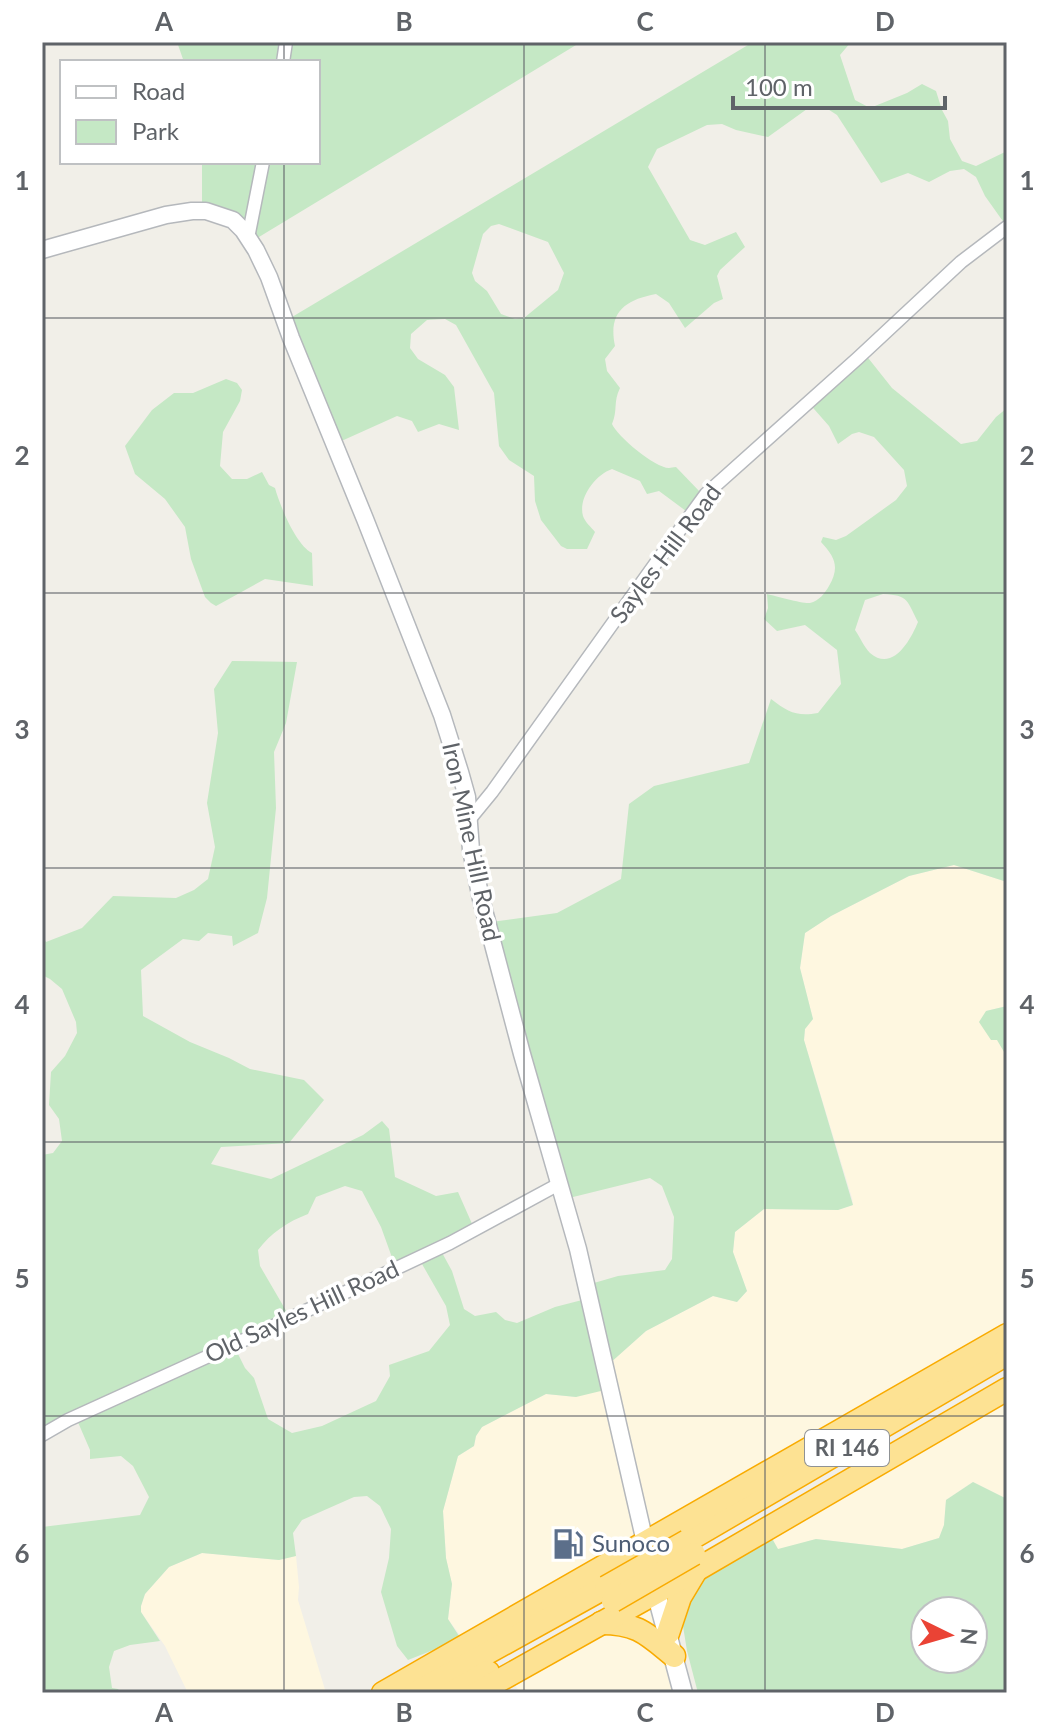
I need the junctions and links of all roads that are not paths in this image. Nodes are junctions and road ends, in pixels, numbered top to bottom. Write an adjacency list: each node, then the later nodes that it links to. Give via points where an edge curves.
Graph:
1 (263, 164): 3 (street)
2 (1007, 227): 5 (street, Sayles Hill Road, via 961,262 706,494)
3 (248, 238): 4 (street, Iron Mine Hill Road, via 233,220 192,211); 5 (street, Iron Mine Hill Road, via 269,277 442,715)
4 (42, 250)
5 (469, 820): 6 (street, Iron Mine Hill Road, via 485,913)
6 (559, 1184): 11 (street, Old Sayles Hill Road, via 450,1243); 12 (street, Iron Mine Hill Road)
7 (1007, 1335): 12 (highway)
8 (1007, 1354): 13 (highway, RI 146)
9 (1007, 1372): 13 (highway, RI 146)
10 (1007, 1389): 13 (highway)
11 (42, 1435)
12 (645, 1543): 14 (street); 19 (highway)
13 (693, 1555): 14 (highway); 15 (highway, RI 146, bridge); 17 (highway)
14 (656, 1592): 16 (highway); 17 (main road)
15 (610, 1594): 20 (highway, RI 146); 21 (highway, RI 146)
16 (601, 1623): 18 (highway, via 636,1628); 22 (highway)
17 (668, 1633): 18 (main road)
18 (674, 1656): 23 (main road)
19 (383, 1693)
20 (415, 1693)
21 (451, 1693)
22 (477, 1693)
23 (683, 1693)

